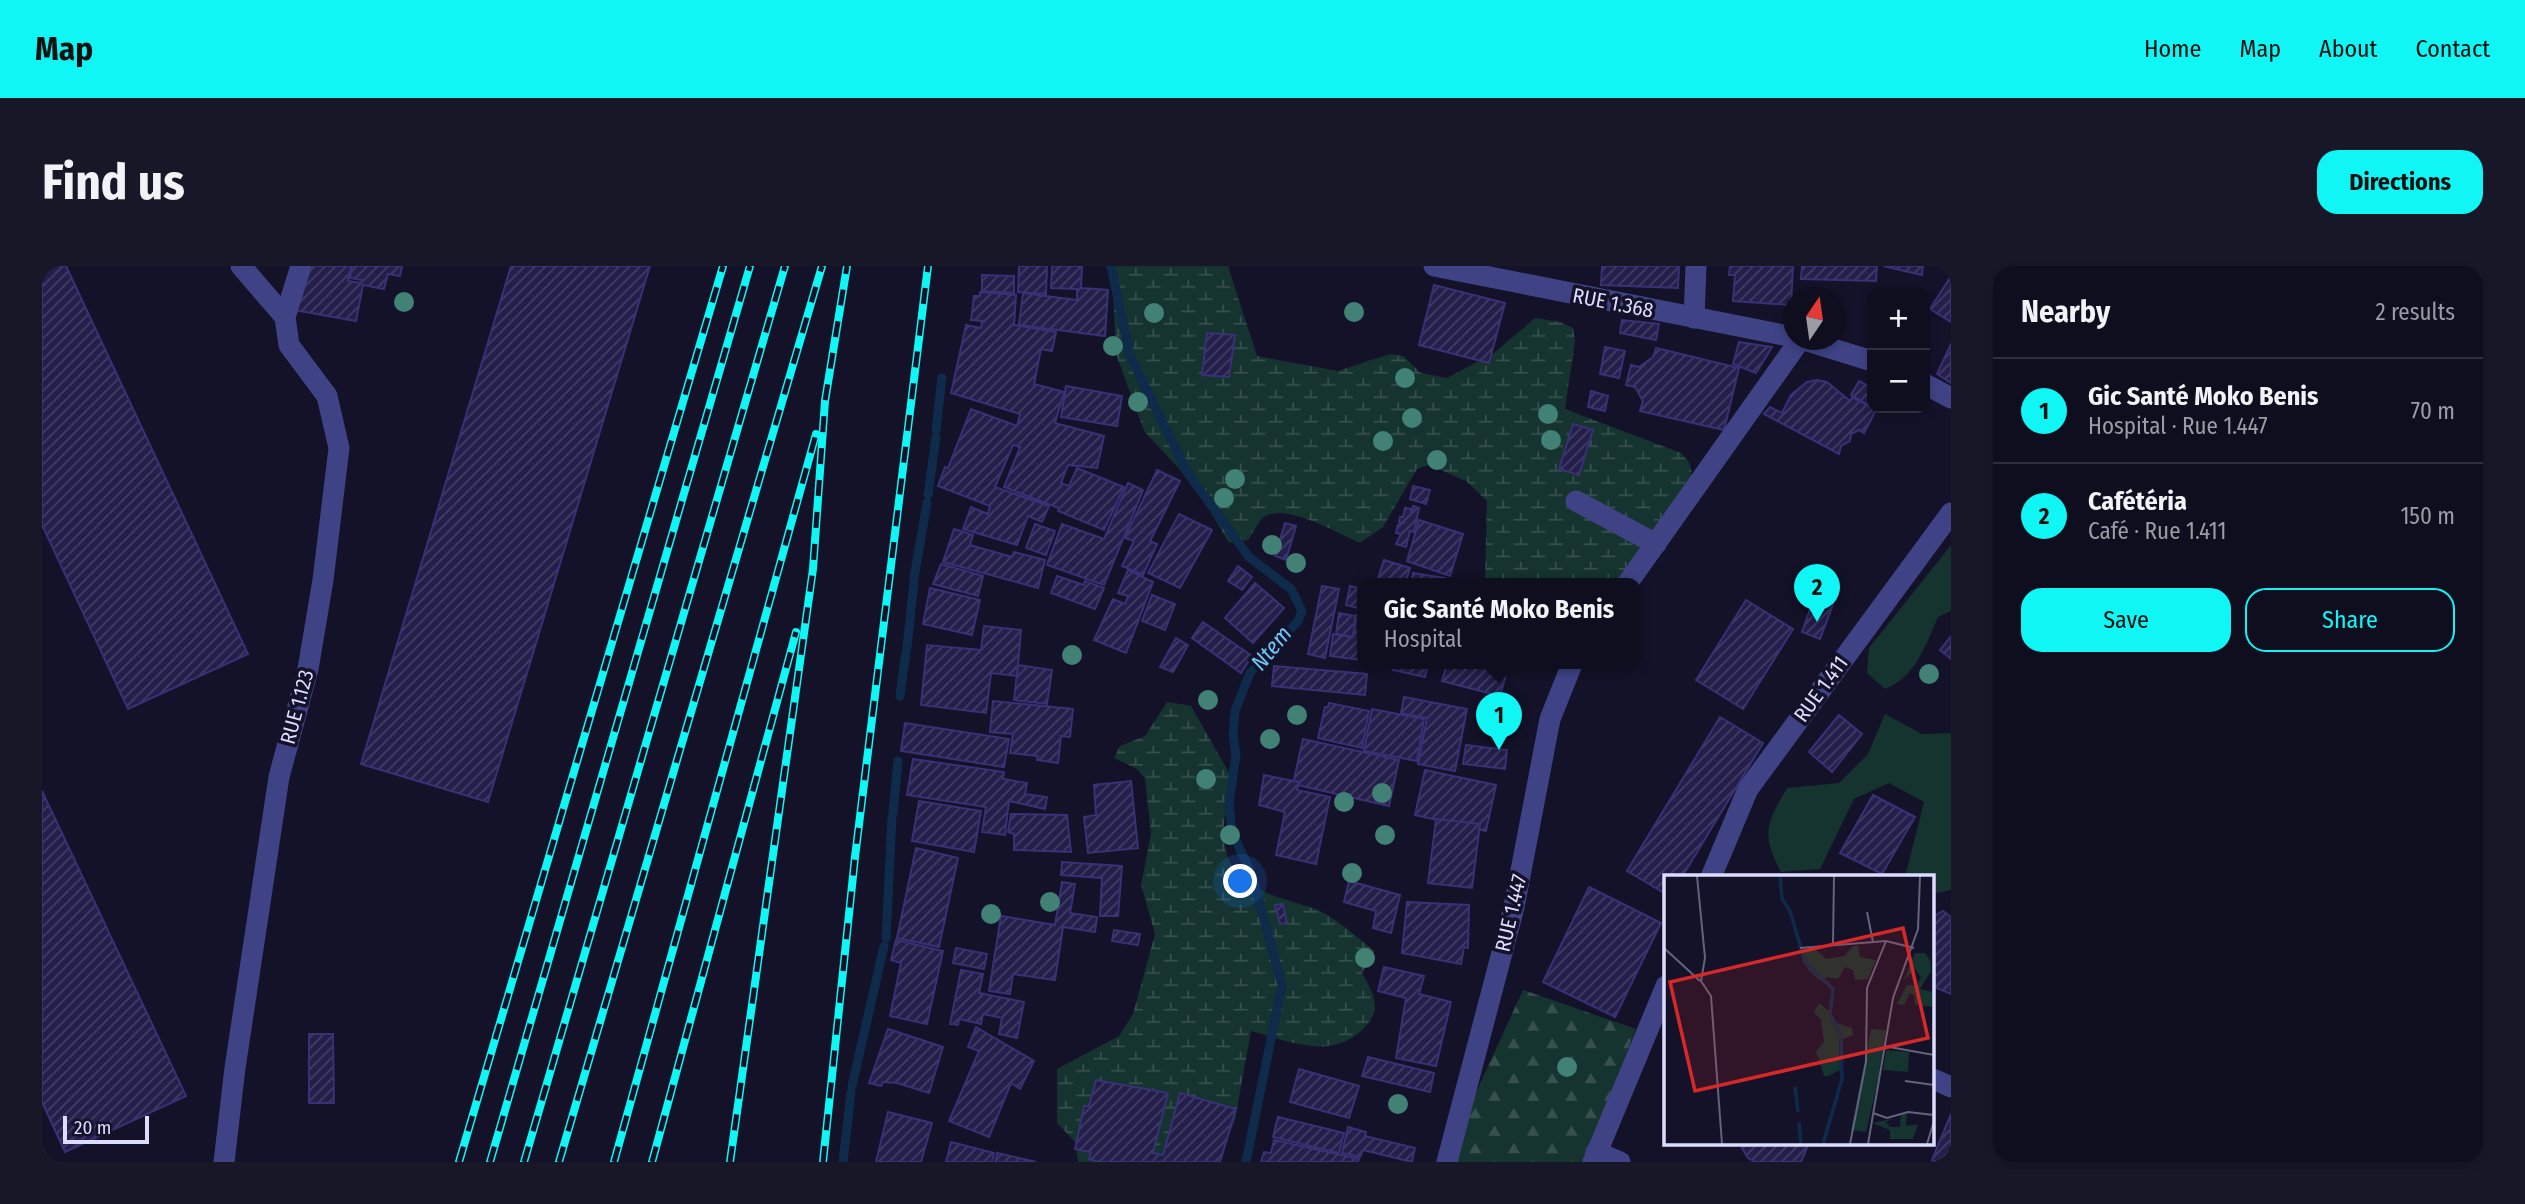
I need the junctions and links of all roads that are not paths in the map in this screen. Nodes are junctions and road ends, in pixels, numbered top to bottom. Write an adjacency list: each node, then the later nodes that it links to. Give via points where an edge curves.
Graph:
1 (241, 266): 5 (street)
2 (301, 266): 5 (street)
3 (1434, 266): 6 (street, RUE 1.368)
4 (1696, 266): 6 (street)
5 (285, 317): 21 (street, RUE 1.123, via 289,345 327,396 339,448 308,669 277,789)
6 (1694, 318): 7 (street, RUE 1.368)
7 (1783, 335)
8 (1795, 350): 15 (street)
9 (1835, 350): 10 (street)
10 (1867, 360)
11 (1930, 387): 12 (street)
12 (1951, 398)
13 (1576, 501): 15 (street)
14 (1951, 513): 18 (street, RUE 1.411, via 1748,789)
15 (1656, 544): 16 (street)
16 (1631, 578)
17 (1570, 669): 22 (street, RUE 1.447, via 1550,719 1514,907)
18 (1712, 875)
19 (1664, 991): 20 (street)
20 (1594, 1157): 23 (street)
21 (224, 1162)
22 (1447, 1162)
23 (1620, 1162)

